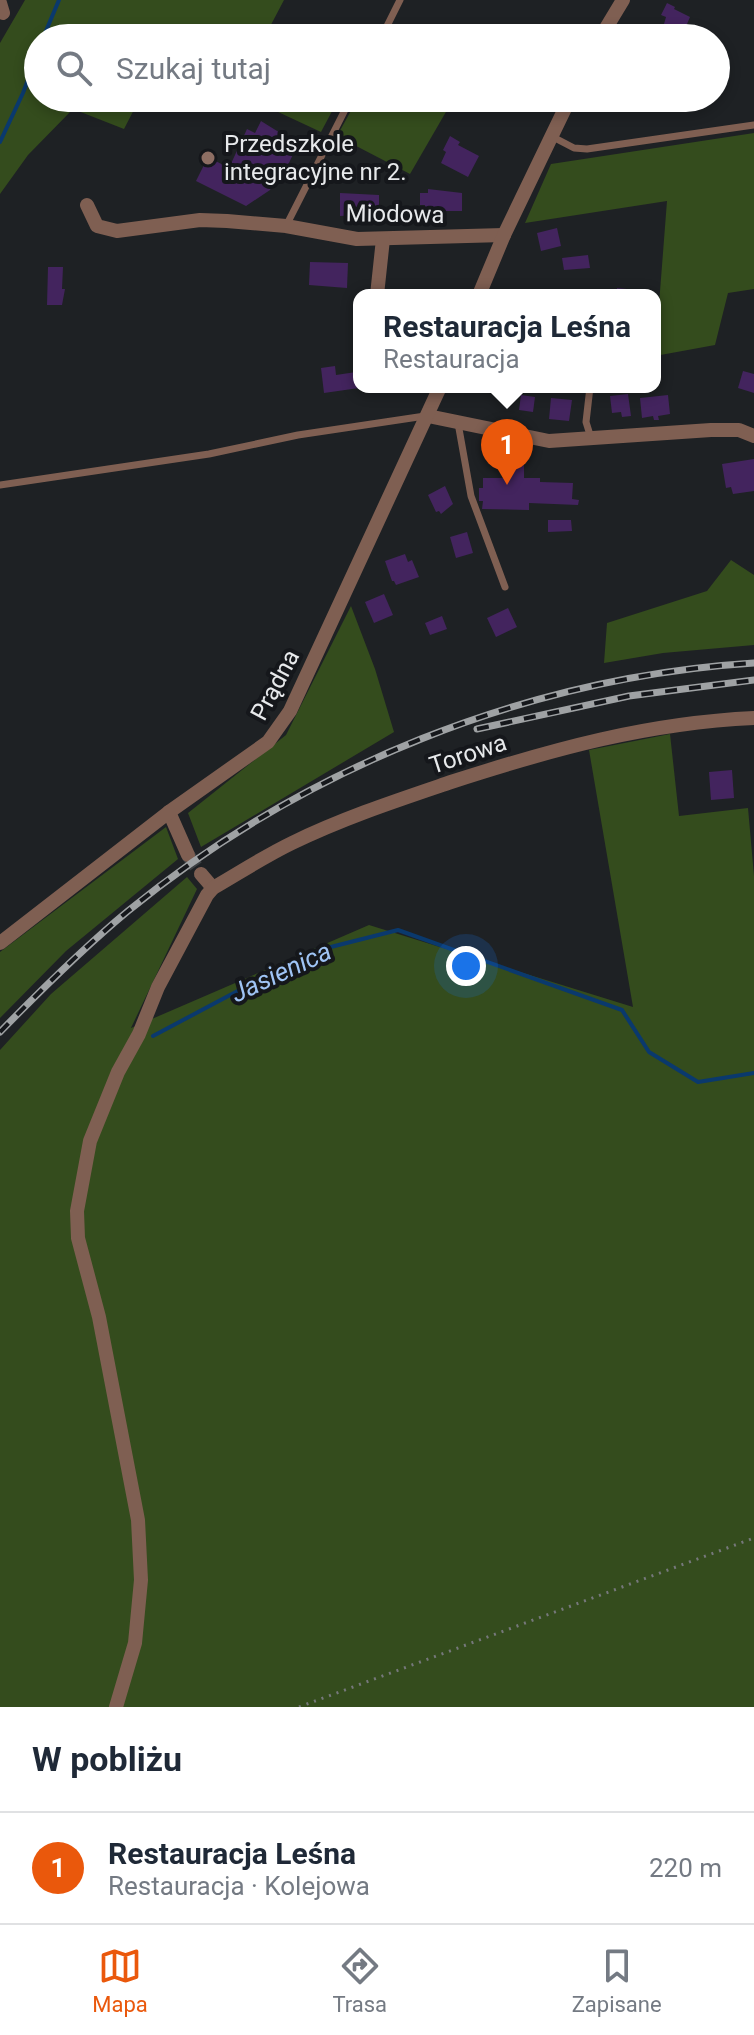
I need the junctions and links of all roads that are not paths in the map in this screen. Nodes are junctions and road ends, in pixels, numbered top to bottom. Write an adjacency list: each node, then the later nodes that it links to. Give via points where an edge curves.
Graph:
1 (400, 0): 3 (lane)
2 (623, 0): 4 (street)
3 (388, 24)
4 (608, 24)
5 (344, 112): 10 (lane)
6 (563, 112): 8 (street)
7 (754, 125): 8 (lane, via 587,149)
8 (551, 136): 11 (street)
9 (87, 205): 10 (street, Miodowa, via 97,226 117,231 200,220)
10 (286, 226): 12 (street, Miodowa)
11 (504, 235): 12 (street, Miodowa); 14 (street)
12 (383, 239): 13 (street)
13 (378, 289)
14 (482, 289)
15 (438, 393): 17 (street, Prądna)
16 (589, 393): 20 (lane, via 586,422)
17 (428, 416): 18 (street); 21 (lane); 24 (street, Prądna, via 290,711 268,742)
18 (458, 423): 20 (street, via 549,441); 22 (lane, via 471,496)
19 (754, 436): 20 (street, via 711,430)
20 (592, 440)
21 (0, 485)
22 (505, 587)
23 (754, 718): 27 (street, Torowa, via 635,730 520,760 330,826)
24 (169, 812): 25 (street); 28 (street, Prądna)
25 (188, 855)
26 (201, 874): 27 (street)
27 (213, 888): 29 (street, via 118,1072 90,1141 77,1211 78,1238 99,1317 138,1520 141,1580 135,1643)
28 (0, 943)
29 (116, 1707)

